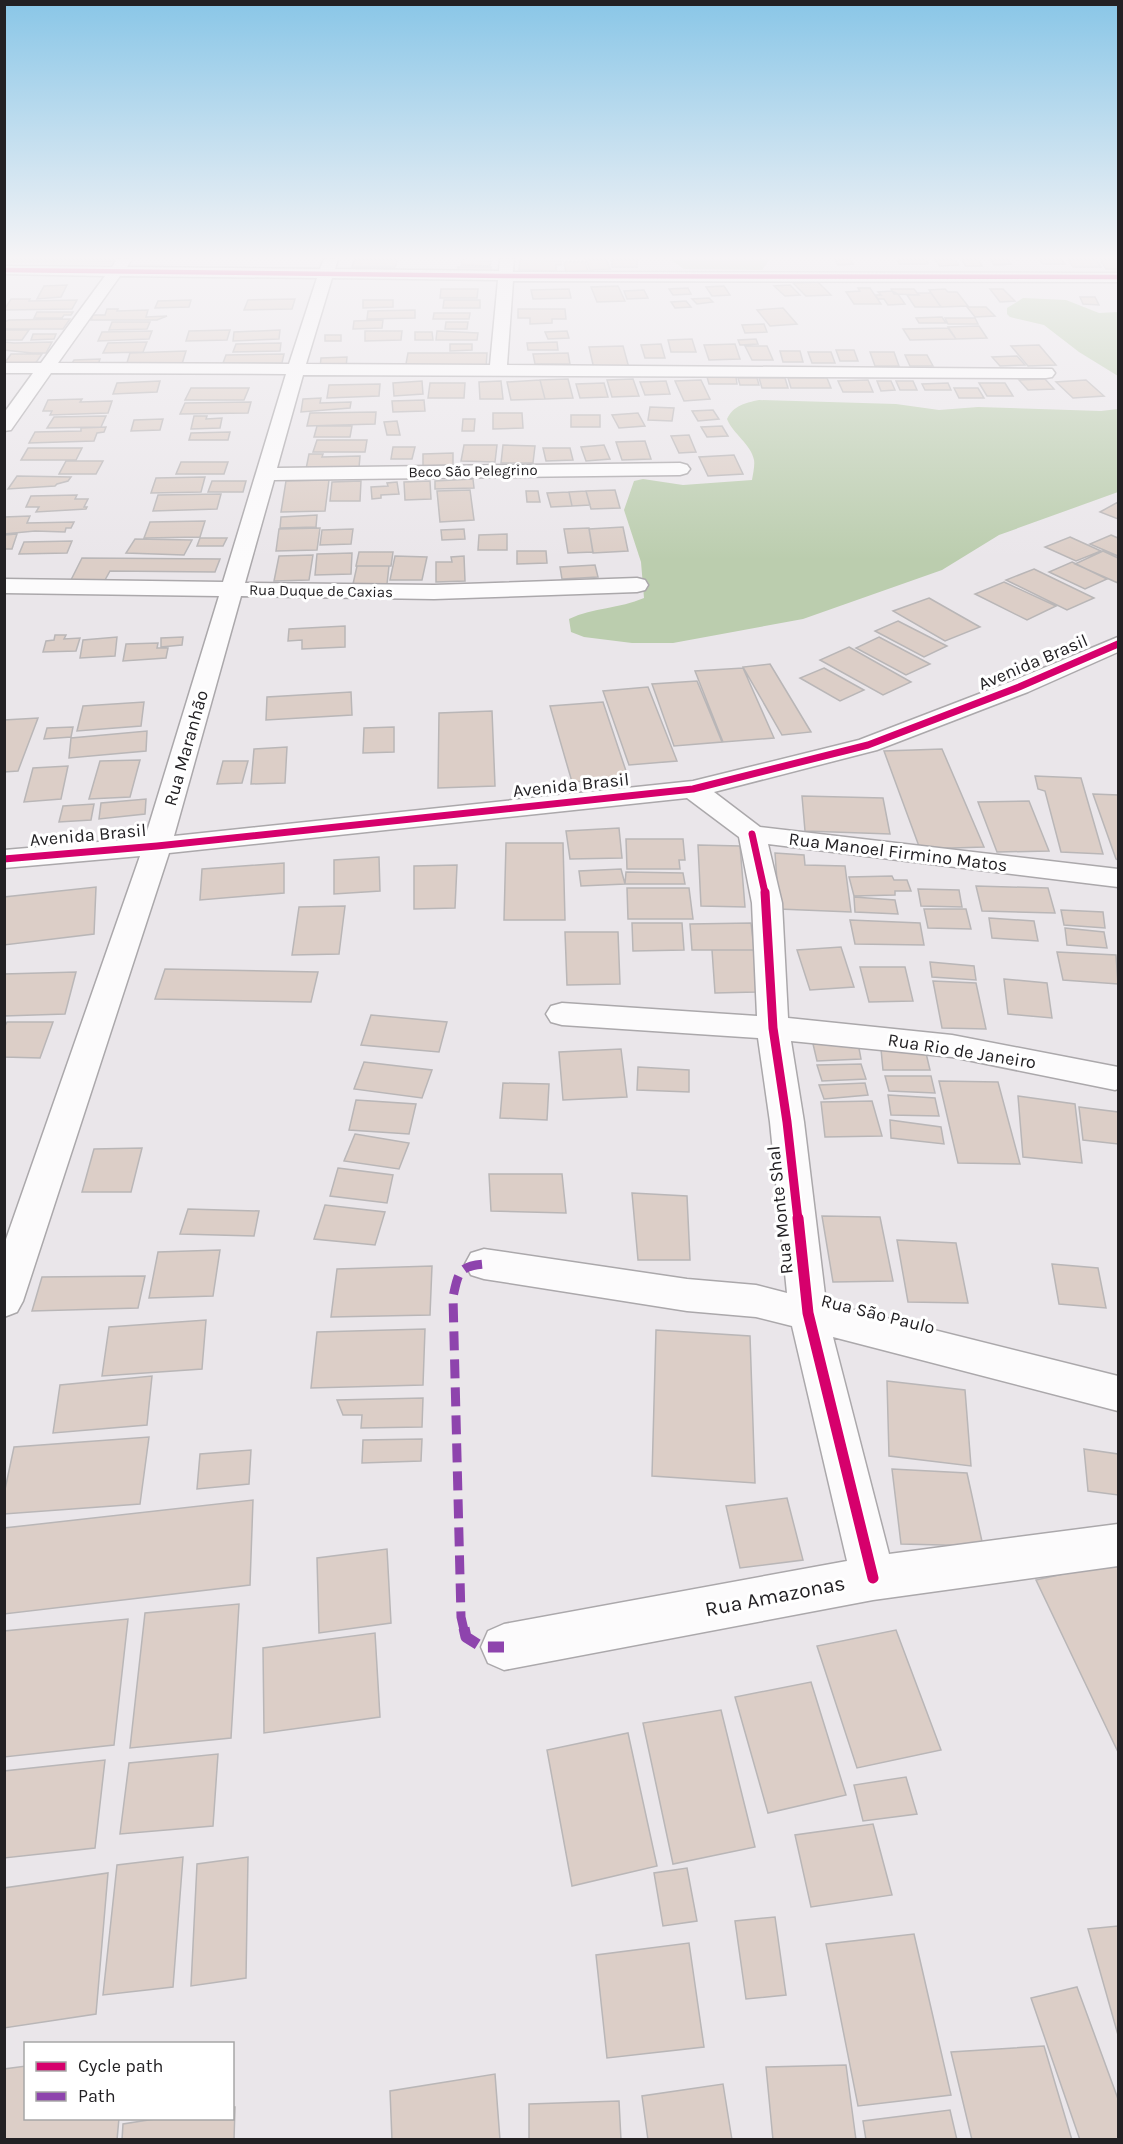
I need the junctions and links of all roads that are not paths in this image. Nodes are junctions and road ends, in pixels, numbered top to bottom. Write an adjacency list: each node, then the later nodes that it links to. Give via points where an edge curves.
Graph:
1 (52, 359): 5 (street)
2 (300, 359): 6 (street, Rua Maranhão)
3 (499, 359): 7 (street)
4 (4, 368): 5 (street)
5 (45, 369): 6 (street); 9 (street)
6 (297, 370): 7 (street); 11 (street, Rua Maranhão)
7 (498, 372): 8 (street)
8 (1046, 373)
9 (4, 426)
10 (680, 469): 11 (street, Beco São Pelegrino)
11 (266, 474): 14 (street, Rua Maranhão)
12 (637, 585): 14 (street, Rua Duque de Caxias, via 434,592)
13 (4, 586): 14 (street, Rua Duque de Caxias)
14 (232, 590): 18 (street, Rua Maranhão)
15 (1119, 644): 16 (street, Avenida Brasil, via 868,745)
16 (693, 789): 17 (street); 18 (street, Avenida Brasil)
17 (752, 834): 20 (street, Rua Manoel Firmino Matos); 22 (street, Rua Monte Shal, via 767,903)
18 (157, 846): 19 (street, Avenida Brasil); 24 (street, Rua Maranhão)
19 (4, 859)
20 (1119, 878)
21 (562, 1014): 22 (street, Rua Rio de Janeiro)
22 (773, 1028): 23 (street, Rua Rio de Janeiro, via 952,1046); 27 (street, Rua Monte Shal)
23 (1115, 1078)
24 (16, 1235): 26 (street, Rua Maranhão)
25 (484, 1264): 27 (street, Rua São Paulo, via 687,1295 756,1301)
26 (4, 1301)
27 (808, 1313): 28 (street, Rua São Paulo); 30 (street, Rua Monte Shal)
28 (1119, 1393)
29 (1119, 1545): 30 (street, Rua Amazonas)
30 (873, 1578): 31 (street, Rua Amazonas)
31 (504, 1647)

